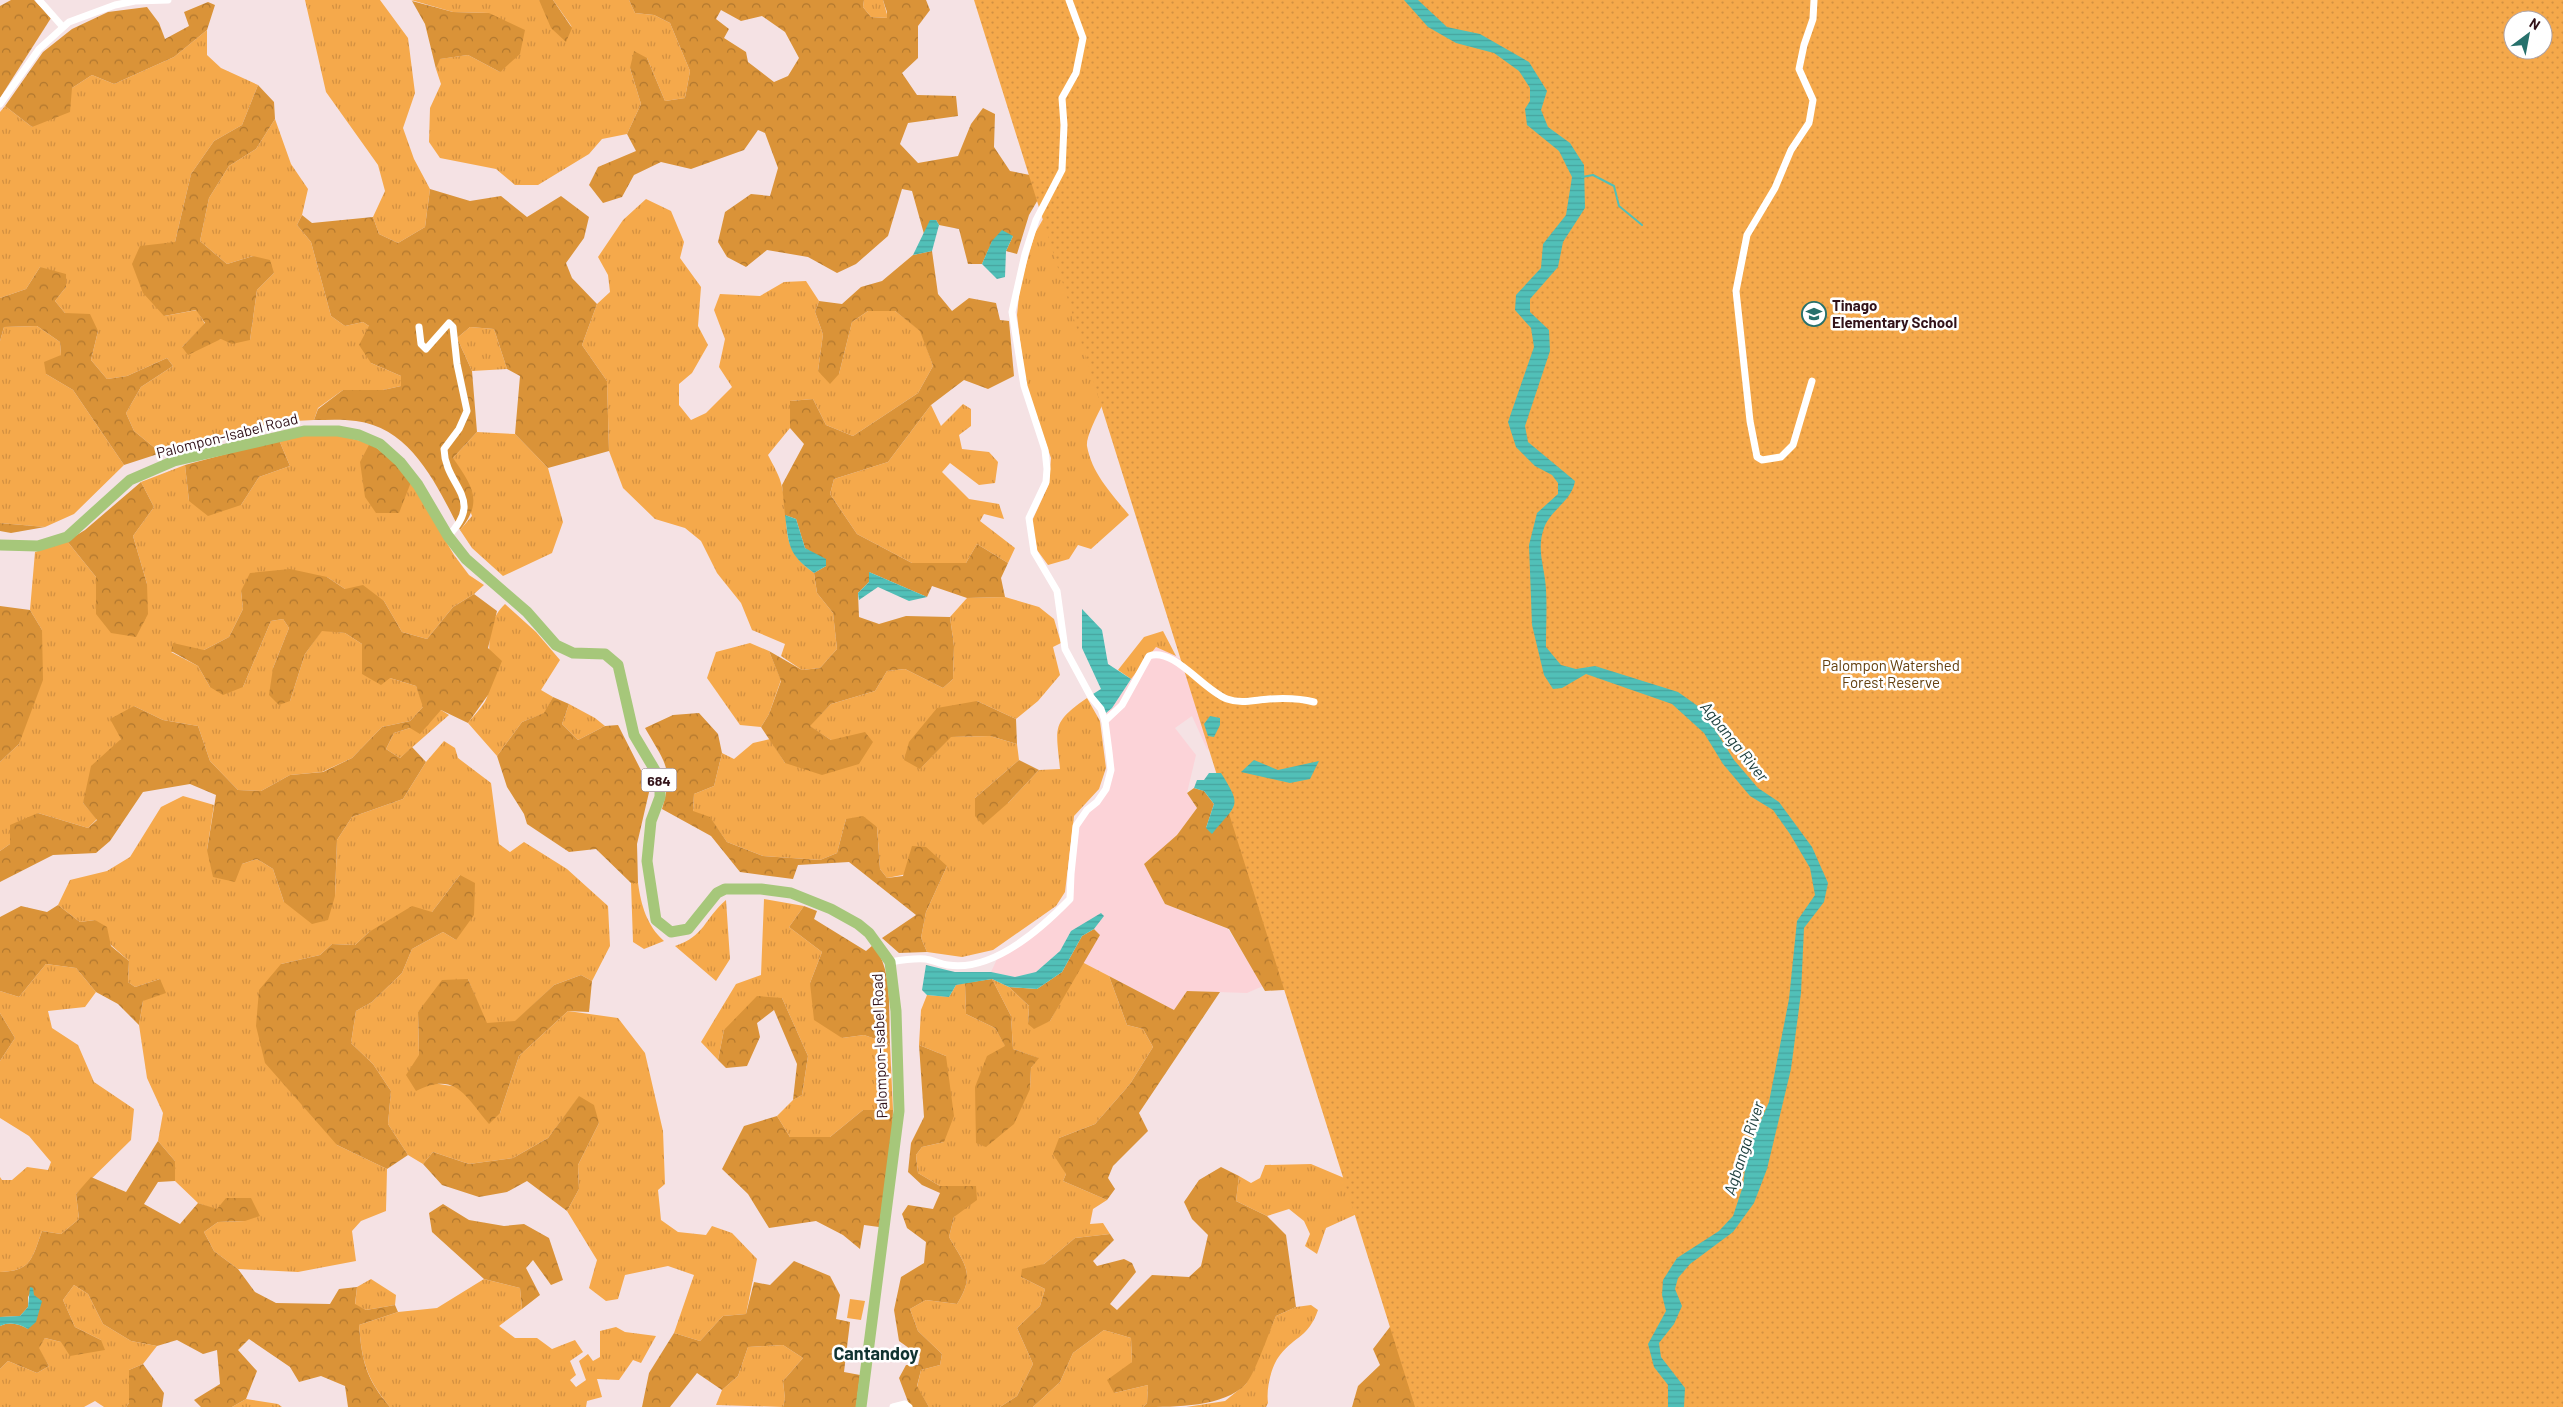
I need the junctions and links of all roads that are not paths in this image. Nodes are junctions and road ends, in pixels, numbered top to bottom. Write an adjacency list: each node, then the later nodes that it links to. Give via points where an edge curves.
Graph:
1 (39, 0): 5 (street)
2 (168, 0): 5 (street, via 115,6)
3 (1069, 0): 12 (street, via 1083,38 1076,73 1062,98 1062,170 1030,237 1012,312 1024,386 1045,450 1047,469 1046,482 1029,518 1034,552 1057,591 1071,663 1090,697 1101,709)
4 (1814, 0): 8 (street, via 1813,19 1799,69 1812,100 1808,123 1747,235 1736,290 1757,457 1762,460 1781,457 1793,446)
5 (62, 26): 6 (street, via 39,48)
6 (0, 104)
7 (419, 327): 9 (street, via 421,344 426,349 445,326 449,323 453,327 457,364 467,404 465,420 444,449 445,464 464,497 465,506 459,525)
8 (1812, 381)
9 (448, 536): 10 (highway, Palompon-Isabel Road / 684, via 418,484 380,444 352,434 304,431 154,468 130,480 67,537 38,546); 13 (highway, Palompon-Isabel Road / 684, via 476,569 527,612 556,645 572,653 605,654 618,665 634,735 656,772 660,786 660,797 651,821 647,863 652,910 663,928 680,932 688,928 725,888 761,889 791,894 831,909 858,924 878,943)
10 (0, 545)
11 (1314, 702): 12 (street, via 1298,698 1239,702 1226,699 1167,655 1158,653 1150,656 1122,705)
12 (1105, 721): 13 (street, via 1111,770 1106,789 1076,826 1070,899 1018,944 996,956 948,965 924,959)
13 (890, 962): 14 (highway, Palompon-Isabel Road / 684, via 896,1011 899,1111)
14 (861, 1407)
15 (893, 1407): 16 (street, via 905,1404)
16 (908, 1407)

